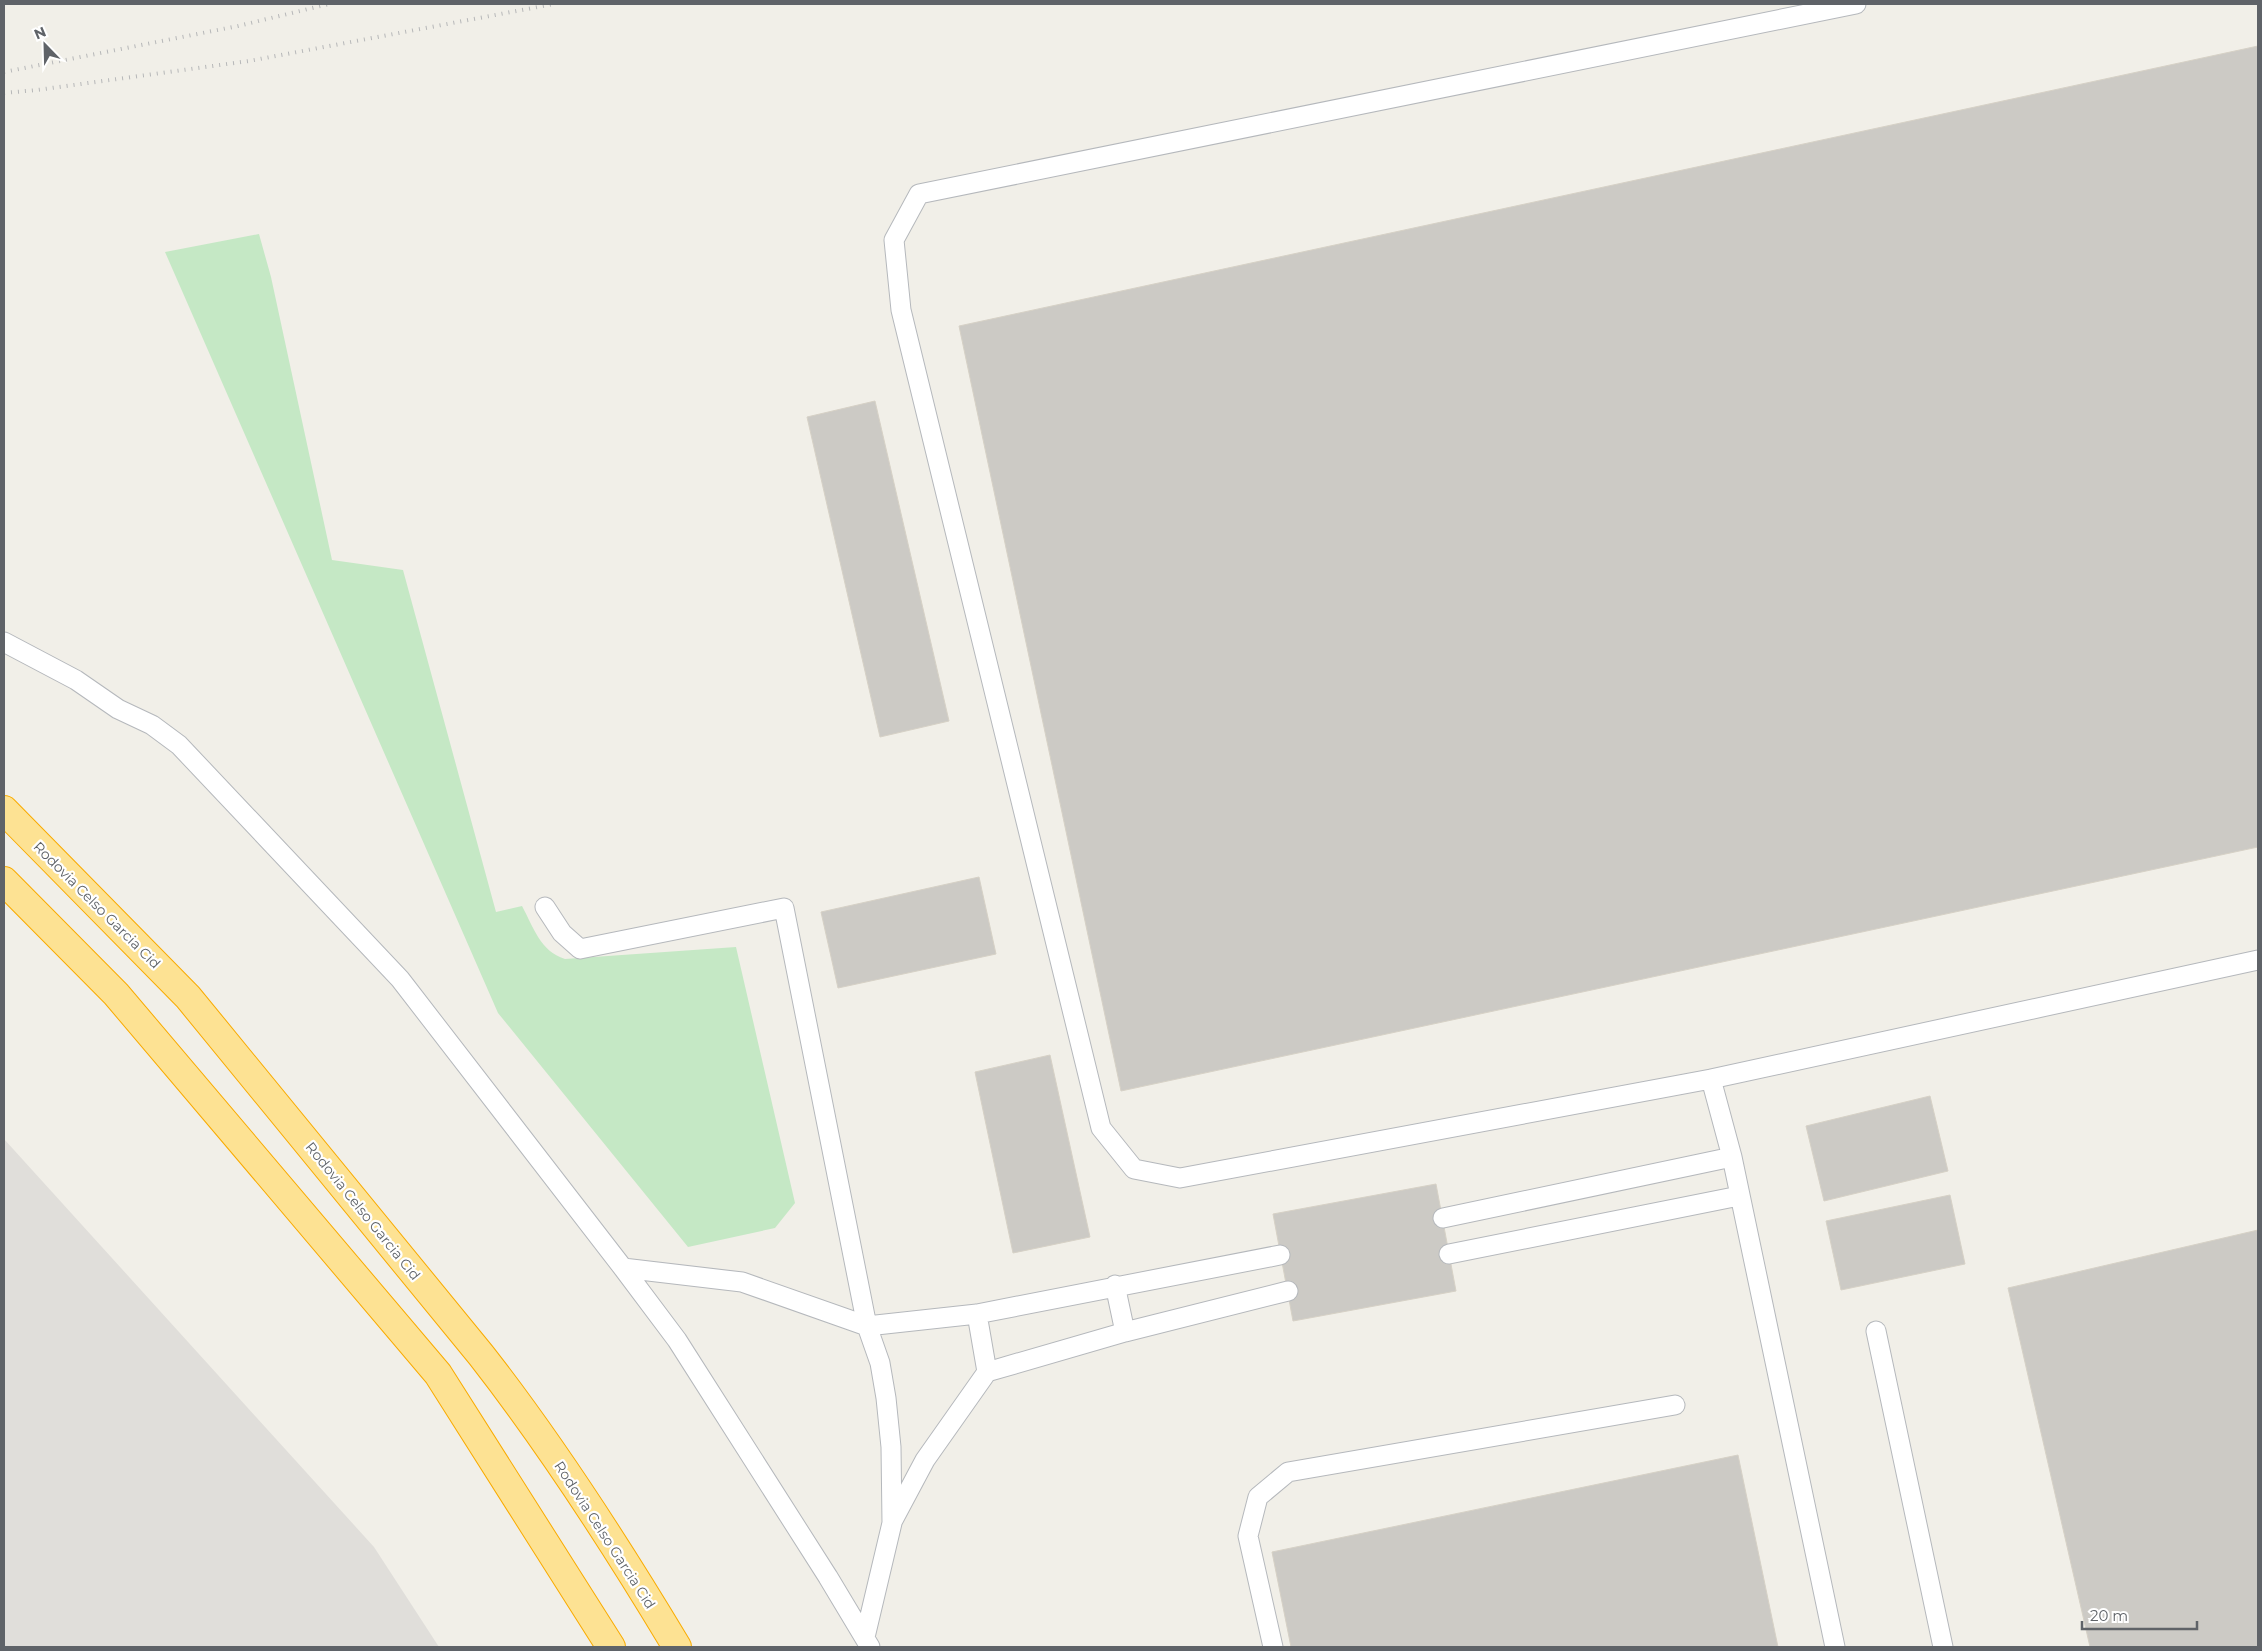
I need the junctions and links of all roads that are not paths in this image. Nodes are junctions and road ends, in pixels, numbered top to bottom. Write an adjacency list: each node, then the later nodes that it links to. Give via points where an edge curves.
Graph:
1 (1856, 4): 7 (lane, via 919,194 894,240 901,310 1101,1128 1134,1169 1180,1178)
2 (4, 642): 13 (lane, via 76,680 118,709 152,724 180,745 400,978)
3 (4, 810): 25 (highway, Rodovia Celso Garcia Cid, via 188,997 481,1356 510,1393 631,1570)
4 (4, 880): 24 (highway, via 116,994 438,1374)
5 (545, 907): 17 (lane, via 562,933 580,950 784,908)
6 (2258, 960): 7 (lane)
7 (1711, 1079): 8 (lane)
8 (1732, 1157): 9 (lane); 10 (lane)
9 (1739, 1196): 11 (lane); 27 (lane)
10 (1443, 1218)
11 (1449, 1254)
12 (1280, 1255): 14 (lane)
13 (623, 1268): 17 (lane, via 742,1282); 23 (lane, via 677,1340)
14 (1115, 1285): 16 (lane); 19 (lane)
15 (1288, 1291): 19 (lane)
16 (977, 1314): 17 (lane); 20 (lane)
17 (867, 1326): 22 (lane, via 880,1362 886,1398 891,1447)
18 (1876, 1331): 28 (lane)
19 (1124, 1332): 20 (lane)
20 (987, 1372): 22 (lane, via 926,1460)
21 (1675, 1405): 26 (lane, via 1288,1472 1258,1497 1248,1536)
22 (892, 1523): 23 (lane)
23 (868, 1642)
24 (611, 1647)
25 (677, 1647)
26 (1273, 1647)
27 (1834, 1647)
28 (1943, 1647)

